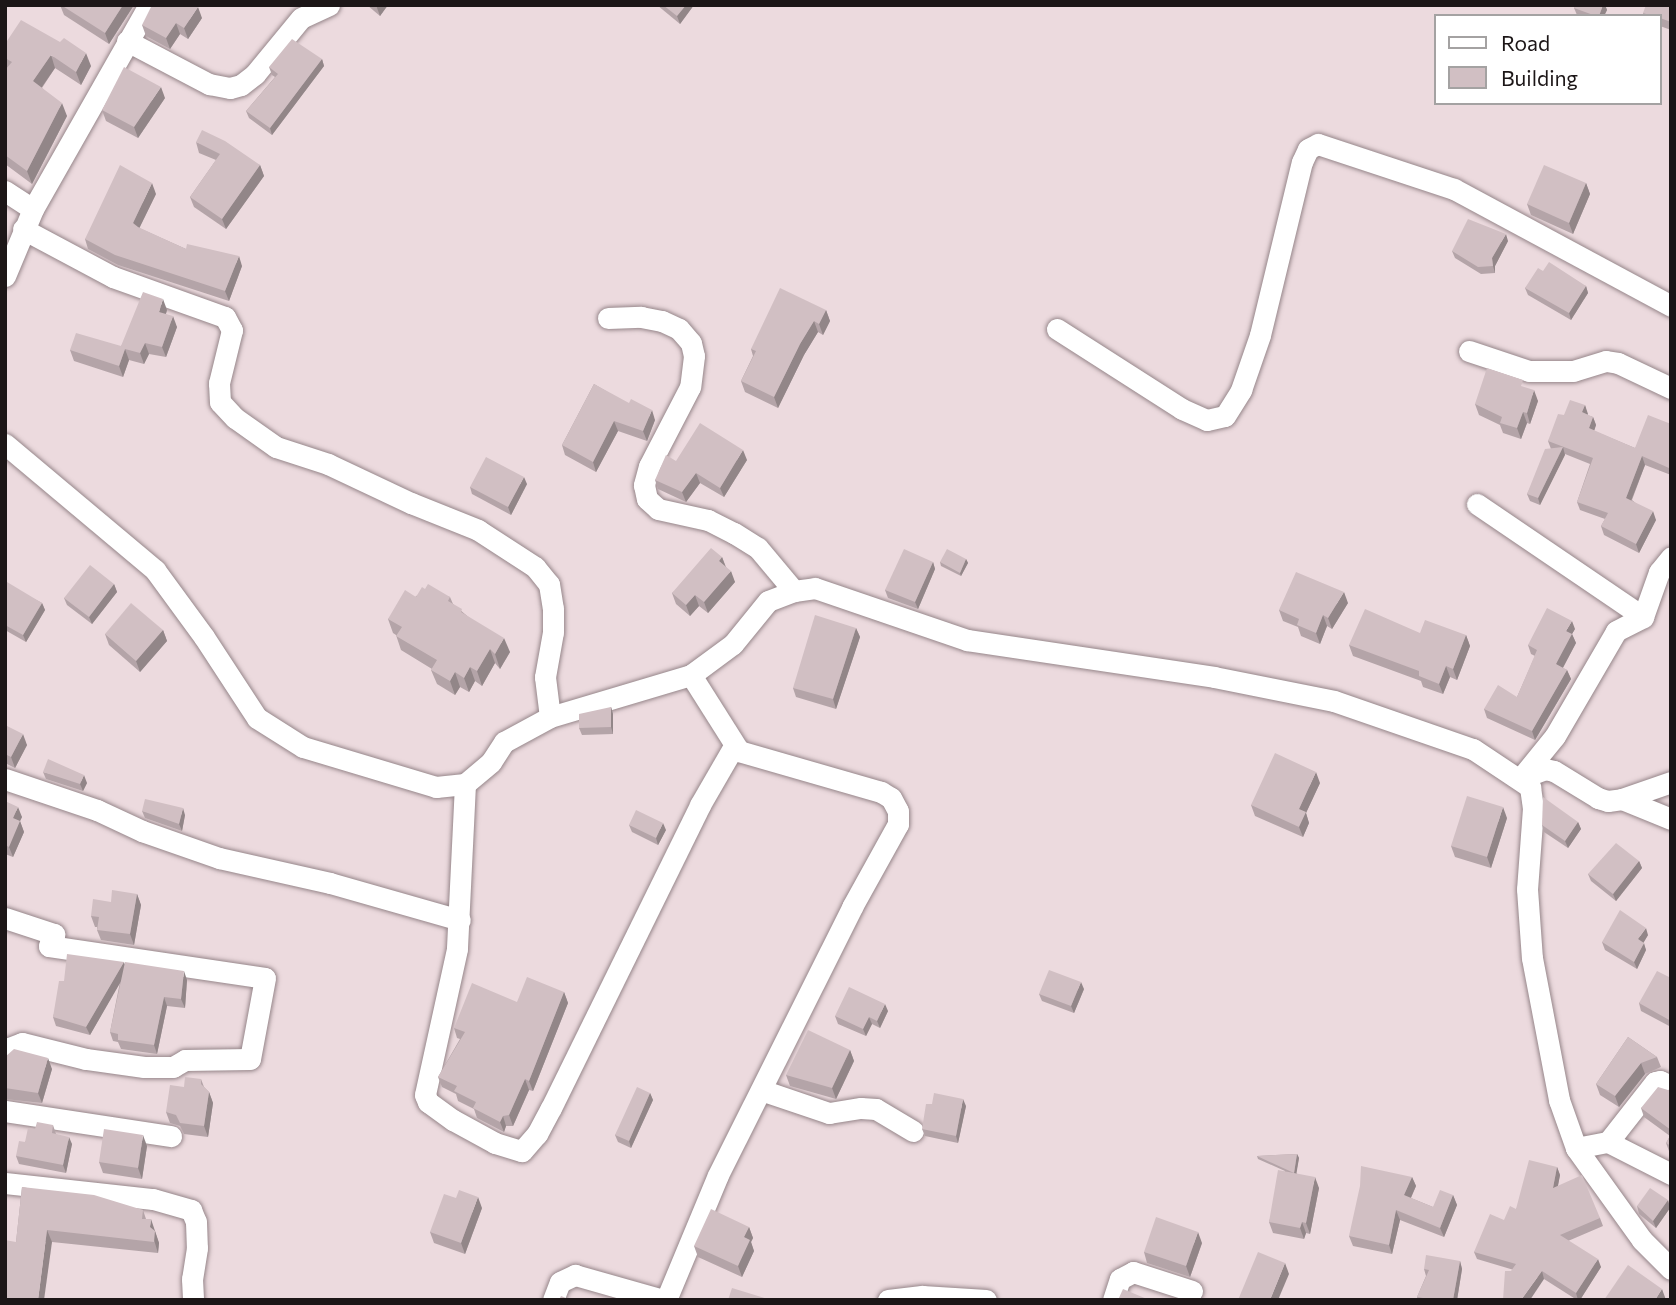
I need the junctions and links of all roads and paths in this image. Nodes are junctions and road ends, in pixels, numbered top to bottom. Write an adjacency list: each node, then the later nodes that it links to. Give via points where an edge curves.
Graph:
1 (149, 5): 3 (street)
2 (328, 5): 3 (street, via 301,18 255,74 230,88 209,84)
3 (127, 41): 5 (street)
4 (5, 191): 5 (street)
5 (33, 209): 6 (street)
6 (23, 229): 7 (street); 19 (street, via 113,276 225,317 232,330 219,383 220,402 276,447 328,464 478,530 535,567 549,584 553,608 545,677)
7 (5, 275)
8 (1671, 306): 10 (street, via 1454,189 1318,144 1308,149 1302,162 1260,335 1241,390 1225,416 1207,420 1182,409)
9 (608, 318): 16 (street, via 662,321 679,329 691,343 694,356 690,387 649,466 644,485 647,499 658,509 708,520 758,548)
10 (1057, 329)
11 (1469, 351): 12 (street, via 1529,371 1573,371 1606,361 1618,363)
12 (1671, 388)
13 (5, 444): 24 (street, via 155,570 257,718 303,747 397,778 436,788)
14 (1477, 505): 17 (street)
15 (1671, 557): 17 (street, via 1659,572)
16 (794, 591): 18 (street, via 768,601 733,644); 22 (street, via 815,588 967,640 1214,677 1334,701 1472,749)
17 (1643, 617): 22 (street, via 1616,631 1555,736)
18 (691, 675): 19 (street); 20 (street)
19 (550, 717): 24 (street, via 504,743 491,762)
20 (734, 747): 28 (street, via 700,805 551,1108 522,1151 495,1143 453,1120 425,1096 452,980); 31 (street, via 881,792 898,811 892,837)
21 (5, 779): 28 (street, via 219,859 330,883)
22 (1520, 779): 25 (street, via 1545,769 1598,798); 36 (street, via 1530,787 1533,808 1527,889 1532,958 1559,1100)
23 (1671, 782): 25 (street)
24 (465, 784): 28 (street)
25 (1622, 799): 26 (street)
26 (1671, 819)
27 (5, 918): 29 (street, via 54,934 49,946 265,978 250,1059 185,1060 173,1067 144,1067 23,1043 9,1048)
28 (460, 920)
29 (5, 1056)
30 (1671, 1086): 35 (street, via 1655,1082)
31 (761, 1090): 33 (street, via 829,1113 876,1109); 43 (street, via 718,1175)
32 (5, 1111): 34 (street)
33 (913, 1131)
34 (171, 1136)
35 (1608, 1142): 36 (street); 37 (street)
36 (1576, 1149): 39 (street, via 1642,1240)
37 (1671, 1174)
38 (5, 1183): 41 (street, via 153,1199 191,1210 197,1248)
39 (1671, 1269)
40 (1192, 1291): 46 (street, via 1128,1272 1120,1279)
41 (192, 1300)
42 (553, 1300): 43 (street, via 560,1282 575,1276)
43 (665, 1300)
44 (888, 1300): 45 (street, via 922,1296)
45 (986, 1300)
46 (1113, 1300)

